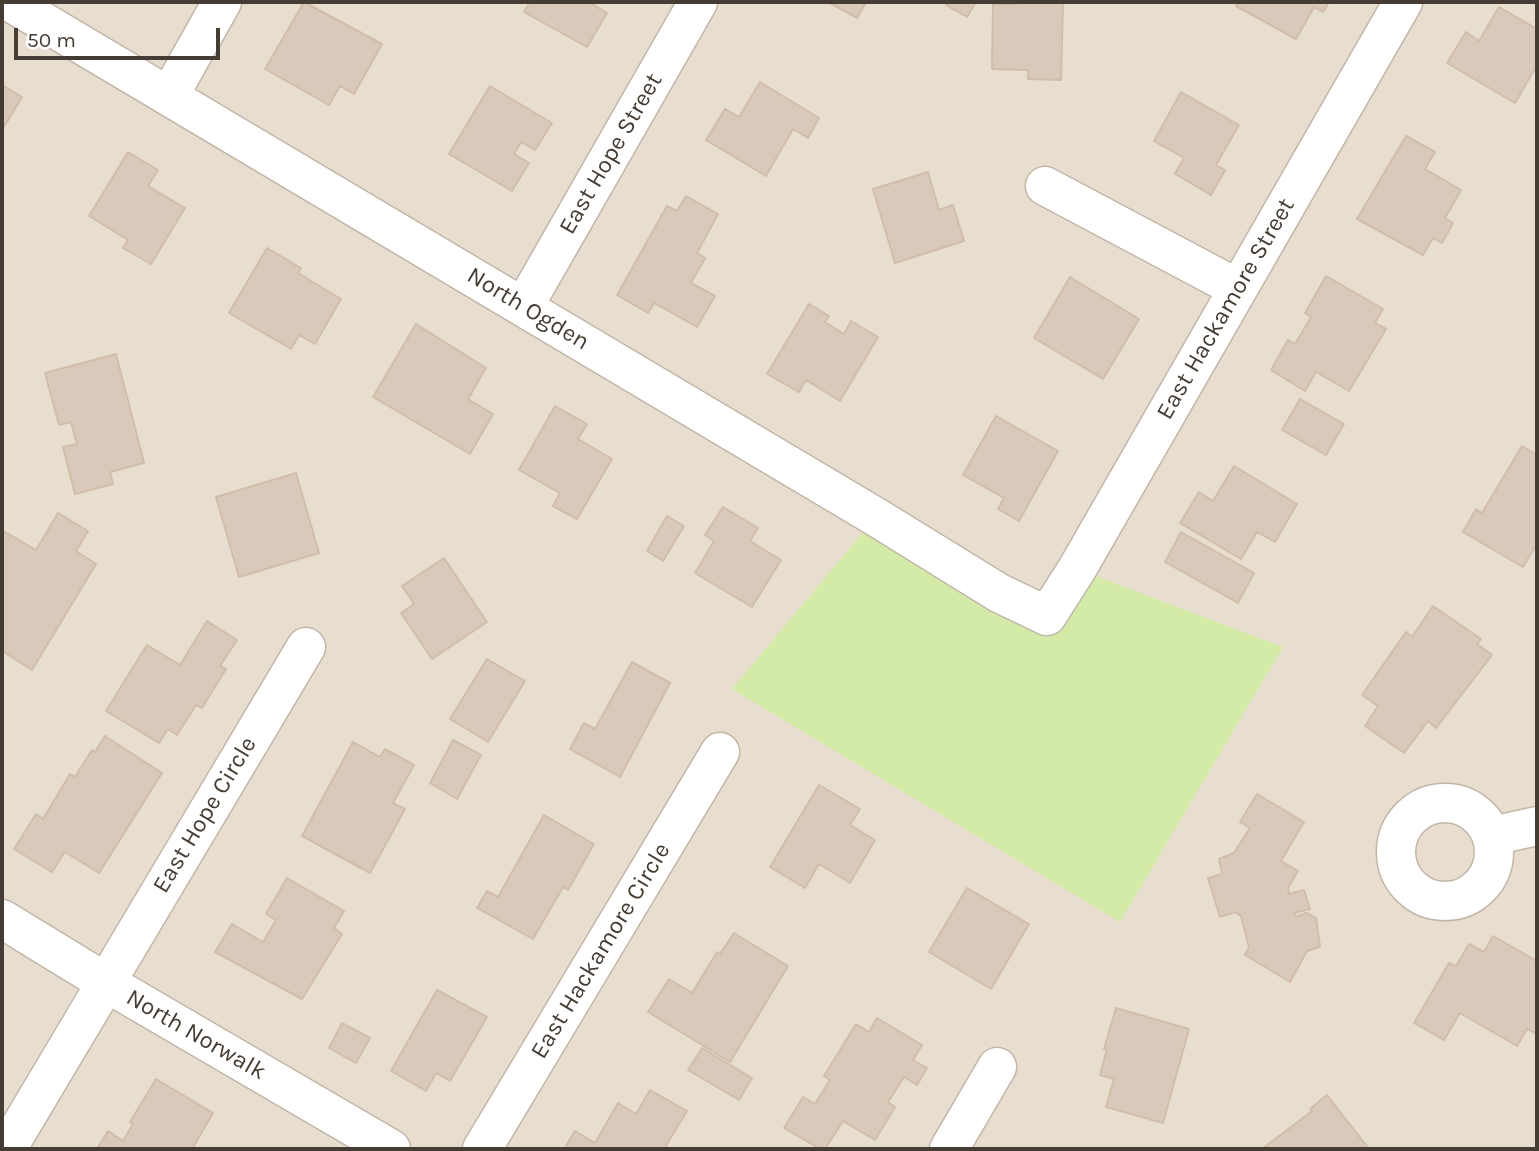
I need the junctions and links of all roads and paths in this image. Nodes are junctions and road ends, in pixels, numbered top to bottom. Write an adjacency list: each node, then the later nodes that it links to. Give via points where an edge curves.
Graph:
1 (10, 2): 5 (street, North Ogden)
2 (222, 2): 5 (street)
3 (698, 2): 8 (street, East Hope Street)
4 (1403, 2): 7 (street, East Hackamore Street)
5 (169, 96): 8 (street, North Ogden)
6 (1045, 186): 7 (street)
7 (1237, 288): 9 (street, East Hackamore Street)
8 (524, 306): 9 (street, North Ogden, via 999,593)
9 (1047, 616)
10 (306, 647): 15 (street, East Hope Circle)
11 (720, 752): 19 (street, East Hackamore Circle)
12 (1537, 826): 13 (street)
13 (1492, 836)
14 (2, 919): 15 (street, North Norwalk)
15 (105, 982): 17 (street); 18 (street, North Norwalk)
16 (997, 1067): 20 (street)
17 (7, 1149)
18 (391, 1149)
19 (482, 1149)
20 (949, 1149)

